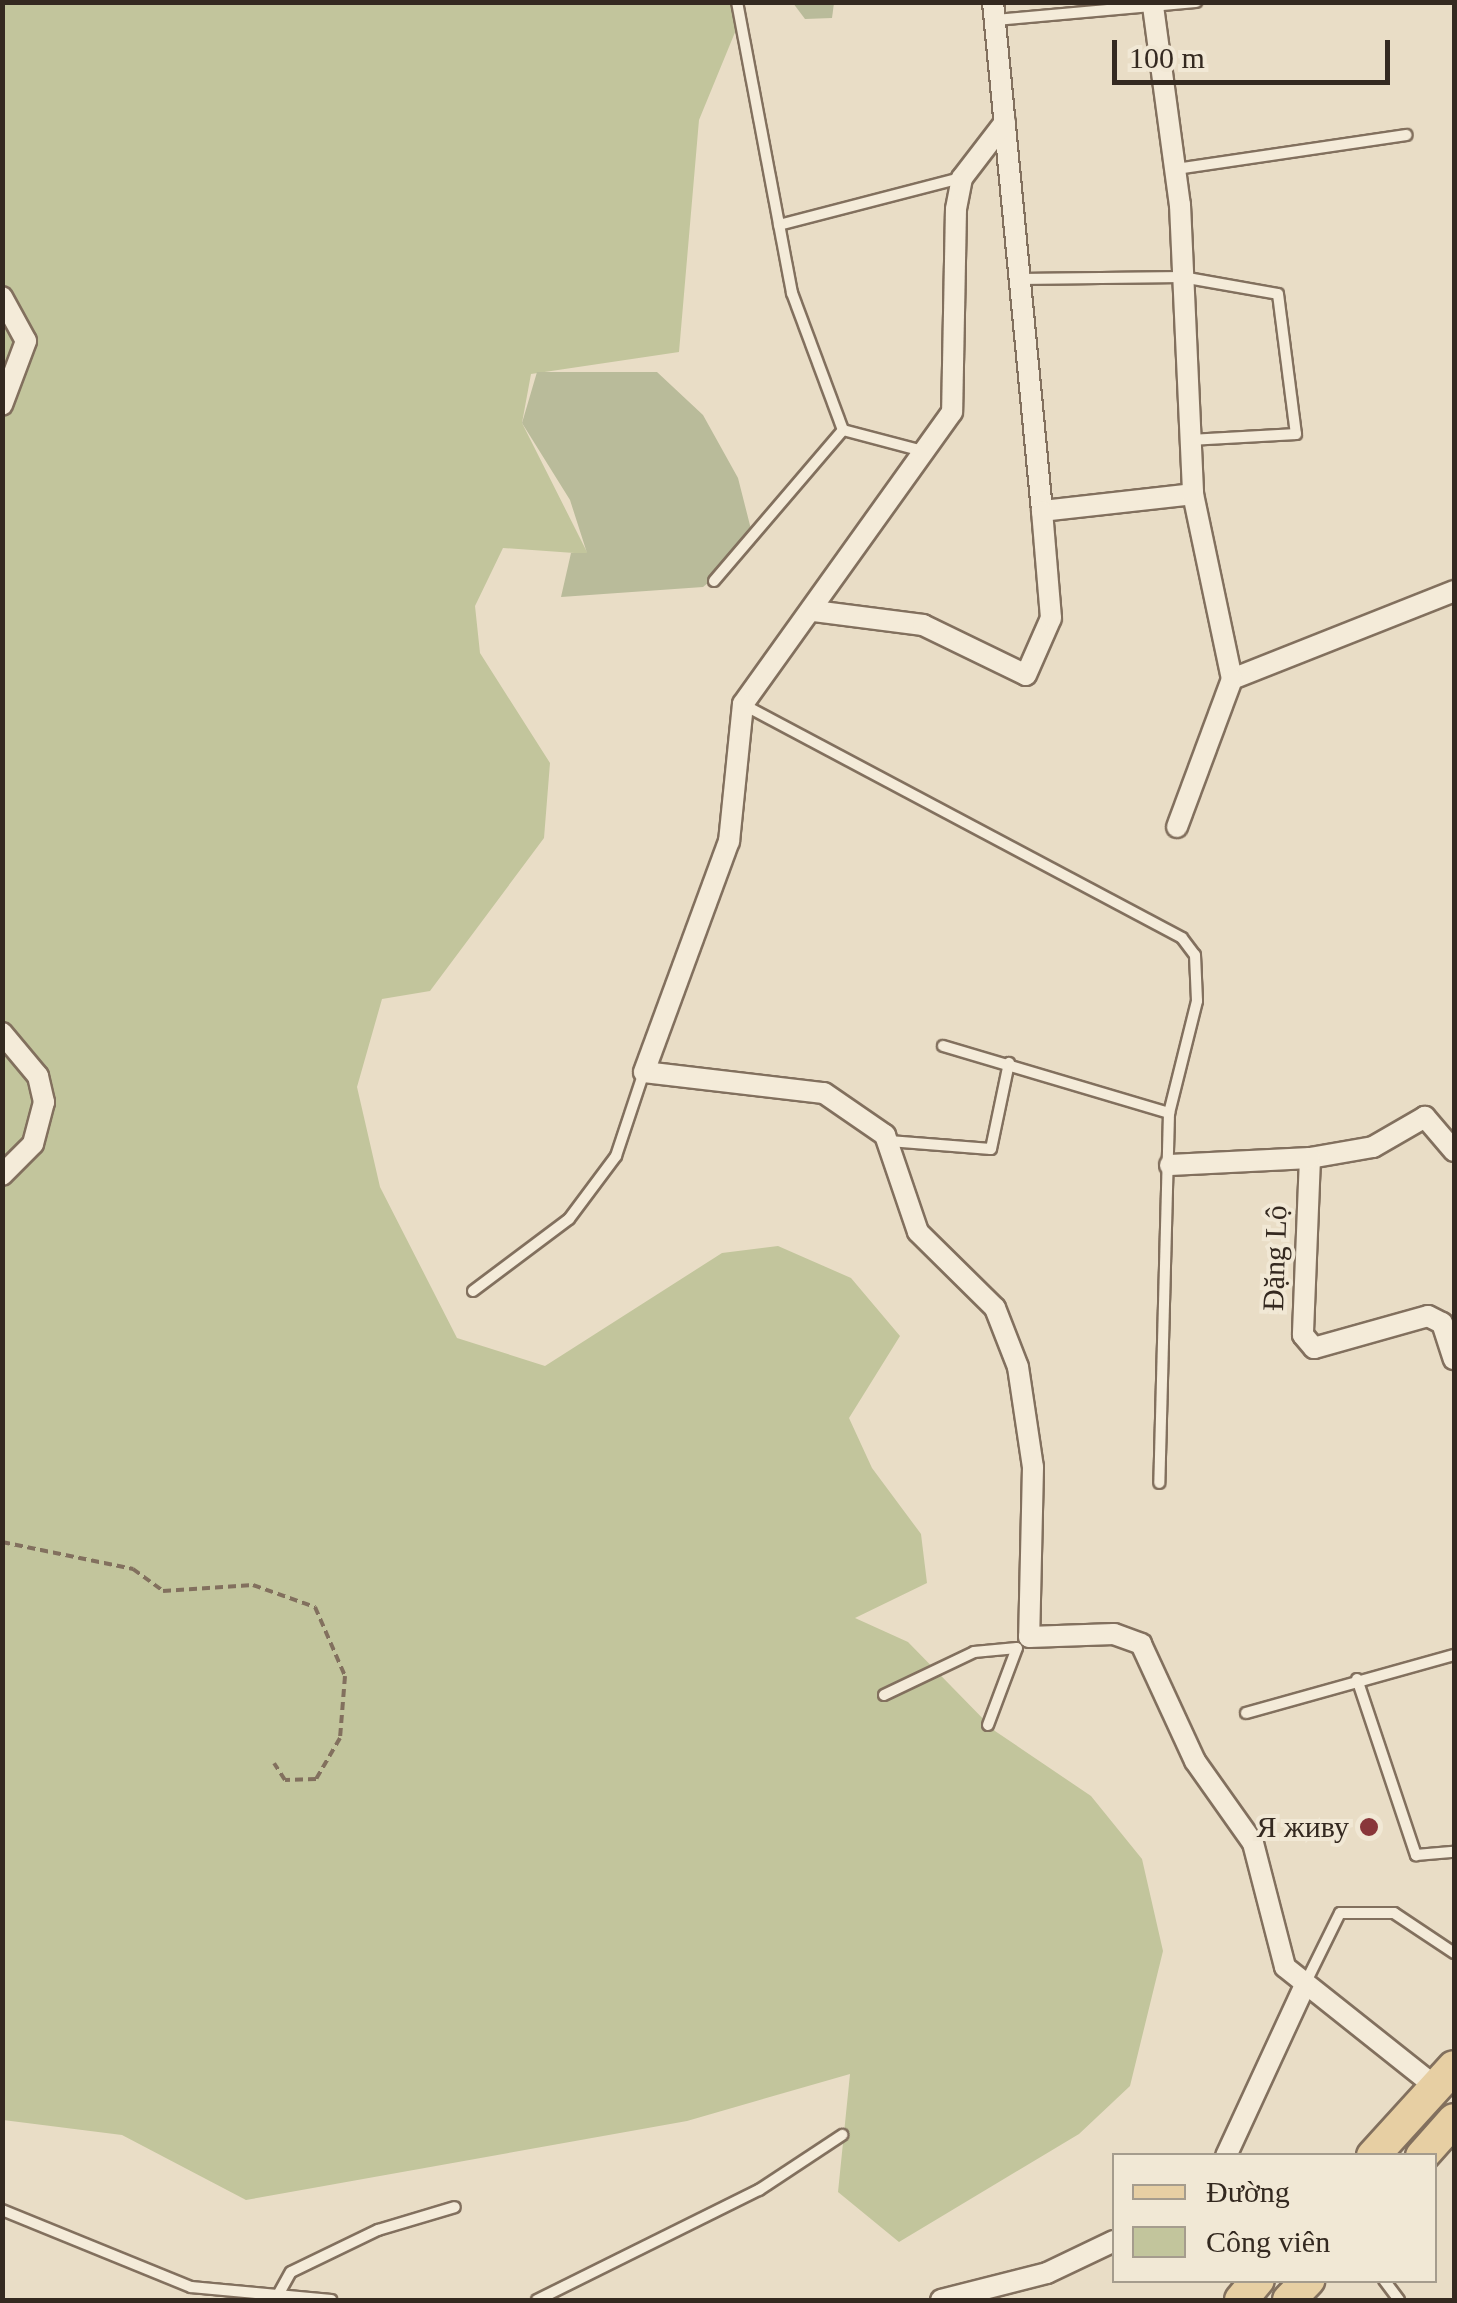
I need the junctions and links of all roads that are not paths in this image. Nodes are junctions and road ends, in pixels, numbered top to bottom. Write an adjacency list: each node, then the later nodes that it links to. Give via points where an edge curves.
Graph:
1 (737, 2): 9 (lane)
2 (1196, 2): 3 (lane)
3 (1153, 6): 4 (lane); 7 (street)
4 (994, 11): 5 (street)
5 (1005, 122): 8 (street); 11 (street)
6 (1407, 134): 7 (lane)
7 (1174, 170): 10 (street)
8 (962, 178): 9 (lane); 16 (street, via 952,412)
9 (779, 225): 14 (lane, via 792,292)
10 (1182, 276): 11 (lane); 15 (street); 15 (lane, via 1278,294 1296,434)
11 (1020, 279): 18 (street)
12 (2, 297): 13 (street, via 26,341)
13 (2, 405)
14 (843, 430): 16 (lane); 19 (lane)
15 (1190, 440): 17 (street)
16 (919, 450): 21 (street)
17 (1192, 494): 18 (street); 22 (street)
18 (1042, 511): 21 (street, via 1052,618 1026,675 922,625)
19 (714, 581)
20 (1454, 591): 22 (street)
21 (814, 611): 23 (street)
22 (1232, 679): 24 (street)
23 (743, 704): 28 (street, via 729,841); 29 (lane, via 1182,938 1198,985)
24 (1177, 828)
25 (2, 1033): 34 (street, via 38,1076 44,1102 33,1144)
26 (943, 1046): 27 (lane)
27 (1009, 1063): 29 (lane); 30 (lane, via 991,1148)
28 (644, 1072): 30 (street, via 824,1094 871,1118); 35 (lane, via 616,1156 569,1220)
29 (1169, 1113): 33 (lane)
30 (888, 1141): 38 (street, via 918,1232 995,1308 1018,1367 1033,1467)
31 (1454, 1150): 32 (street, via 1426,1117 1373,1147)
32 (1310, 1158): 33 (street); 36 (street, Đặng Lộ, via 1307,1348 1428,1316 1442,1324)
33 (1170, 1165): 37 (lane)
34 (2, 1174)
35 (473, 1291)
36 (1454, 1359)
37 (1159, 1483)
38 (1023, 1643): 41 (lane, via 974,1652); 43 (lane); 46 (street, via 1114,1634 1148,1653 1195,1761 1253,1842 1275,1944)
39 (1454, 1656): 40 (lane)
40 (1357, 1678): 42 (lane); 44 (lane, via 1416,1854)
41 (884, 1695)
42 (1246, 1713)
43 (988, 1724)
44 (1454, 1852)
45 (1454, 1952): 46 (lane, via 1394,1913 1340,1913)
46 (1305, 1985): 47 (street); 50 (street)
47 (1445, 2077): 51 (main road)
48 (1454, 2120): 52 (main road)
49 (842, 2136): 58 (lane, via 759,2190)
50 (1227, 2153)
51 (1376, 2153)
52 (1425, 2153)
53 (455, 2207): 56 (lane, via 378,2230 291,2272)
54 (2, 2210): 56 (lane, via 149,2275)
55 (1112, 2242): 59 (street, via 1047,2273)
56 (278, 2295): 57 (lane)
57 (331, 2300)
58 (537, 2300)
59 (941, 2300)

